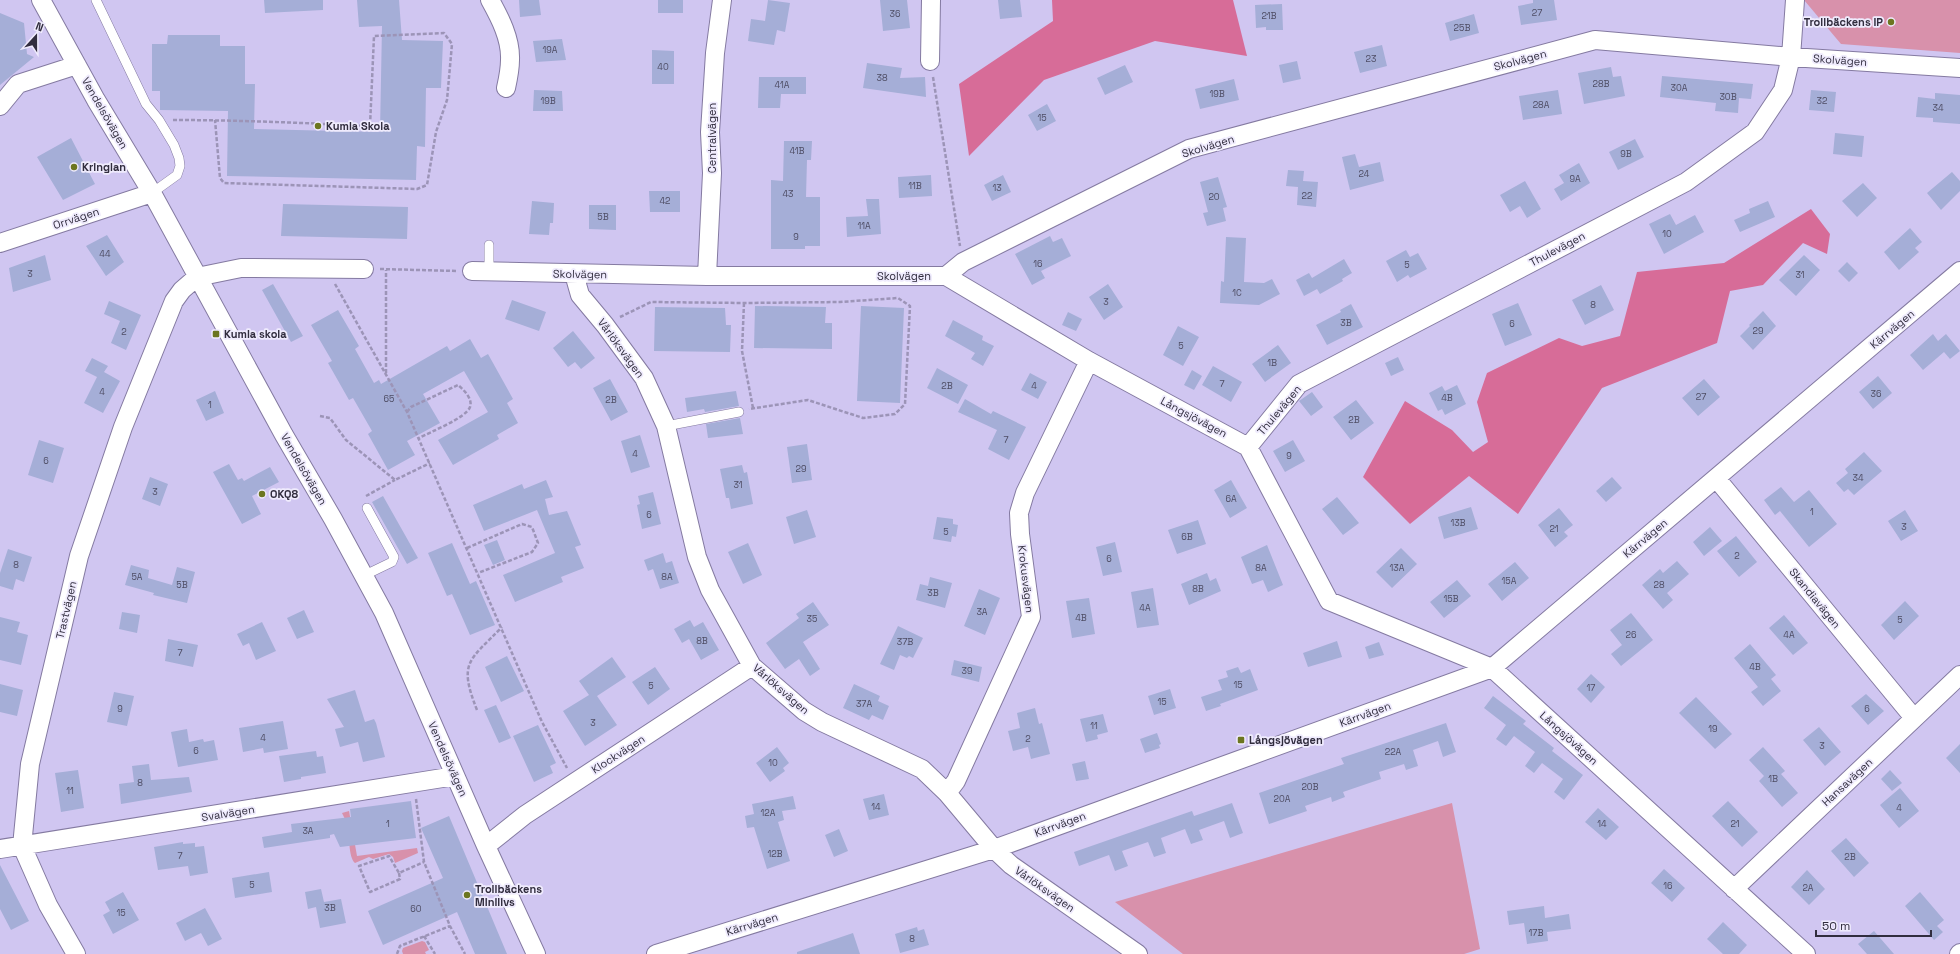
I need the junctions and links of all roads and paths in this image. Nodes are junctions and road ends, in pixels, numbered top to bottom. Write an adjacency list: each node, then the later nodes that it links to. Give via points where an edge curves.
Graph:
1 (41, 0): 9 (street, Vendelsövägen)
2 (96, 0): 13 (lane, via 146,104)
3 (490, 0): 11 (street, via 507,38 510,59)
4 (722, 0): 25 (street, Centralvägen, via 715,53 711,124 712,172)
5 (931, 0): 8 (street)
6 (1795, 0): 7 (street, Thulevägen)
7 (1790, 57): 10 (street, Skolvägen); 18 (street, Skolvägen, via 1595,40 1189,149); 38 (street, Thulevägen, via 1783,90 1755,132 1686,182 1299,384)
8 (930, 61): 18 (path)
9 (77, 65): 12 (street, via 18,84); 15 (street, Vendelsövägen)
10 (1960, 68)
11 (506, 88)
12 (0, 106)
13 (159, 120): 14 (path); 15 (lane, via 174,144 180,166 177,176)
14 (215, 120): 14 (path, via 370,126 374,36 444,33 452,44 447,100 436,132 427,185 417,189 224,184 220,178)
15 (152, 193): 16 (street, Orrvägen); 27 (street, Vendelsövägen)
16 (0, 243)
17 (488, 245): 22 (lane)
18 (963, 262): 26 (street, Skolvägen)
19 (325, 268): 20 (street); 27 (street, via 241,268); 31 (path)
20 (364, 269): 21 (path)
21 (386, 270): 22 (path); 31 (path)
22 (480, 271): 24 (street, Skolvägen)
23 (1960, 271): 40 (street, Kärrvägen)
24 (574, 274): 25 (street, Skolvägen); 29 (street, Vårlöksvägen, via 580,295)
25 (707, 276): 26 (street, Skolvägen)
26 (946, 276): 30 (street, Långsjövägen)
27 (198, 277): 45 (street, Vendelsövägen); 56 (street, Trastvägen, via 182,290 174,301 123,427 79,556 30,764)
28 (744, 303): 29 (path, via 651,302); 32 (path, via 742,351); 32 (path, via 840,302 898,298 910,306 905,404 895,414 863,418 808,400)
29 (605, 324): 36 (street, Vårlöksvägen, via 644,378)
30 (1089, 361): 38 (street, Långsjövägen); 55 (street, Krokusvägen, via 1025,493 1019,512 1031,617 956,782)
31 (386, 375): 33 (path)
32 (753, 408): 34 (path)
33 (407, 412): 37 (path); 37 (path, via 411,407 458,385 471,401 465,414)
34 (739, 412): 36 (lane)
35 (320, 416): 41 (path, via 330,418 346,440)
36 (666, 426): 47 (street, Vårlöksvägen, via 697,557 710,590)
37 (419, 438): 39 (path)
38 (1248, 447): 48 (street, Långsjövägen, via 1329,601)
39 (430, 463): 41 (path); 43 (path)
40 (1716, 478): 48 (street, Kärrvägen); 51 (street, Skandiavägen)
41 (395, 480): 42 (path, via 364,497)
42 (367, 508): 45 (lane, via 394,557 392,562)
43 (467, 548): 44 (path); 44 (path, via 522,524 532,527 536,535 538,543 532,552)
44 (478, 573): 46 (path)
45 (363, 576): 52 (street, Vendelsövägen, via 387,620)
46 (502, 627): 50 (path, via 469,663 468,681); 53 (path, via 542,722)
47 (752, 666): 53 (street, Klockvägen); 55 (street, Vårlöksvägen, via 804,711 922,769)
48 (1492, 668): 59 (street, Kärrvägen); 62 (street, Långsjövägen)
49 (1960, 675): 51 (street, Hansavägen)
50 (477, 710)
51 (1914, 718): 62 (street, Hansavägen)
52 (455, 776): 54 (street, Svalvägen); 57 (street, Vendelsövägen)
53 (575, 782): 57 (street, Klockvägen, via 524,815)
54 (414, 783): 56 (street, Svalvägen); 60 (path)
55 (947, 793): 59 (street, Vårlöksvägen)
56 (22, 846): 58 (street, Svalvägen); 65 (street, Trastvägen, via 48,905)
57 (486, 846): 69 (street, Vendelsövägen)
58 (0, 849)
59 (994, 849): 70 (street, Kärrvägen); 71 (street, Vårlöksvägen, via 1011,865)
60 (424, 862): 61 (path); 63 (path)
61 (399, 873): 61 (path, via 389,856 359,866 370,892 400,879)
62 (1734, 889): 72 (street, Långsjövägen)
63 (450, 926): 64 (path); 68 (path)
64 (424, 936): 66 (path, via 400,946); 67 (path)
65 (76, 954)
66 (397, 954)
67 (435, 954)
68 (465, 954)
69 (536, 954)
70 (656, 954)
71 (1138, 954)
72 (1806, 954)

